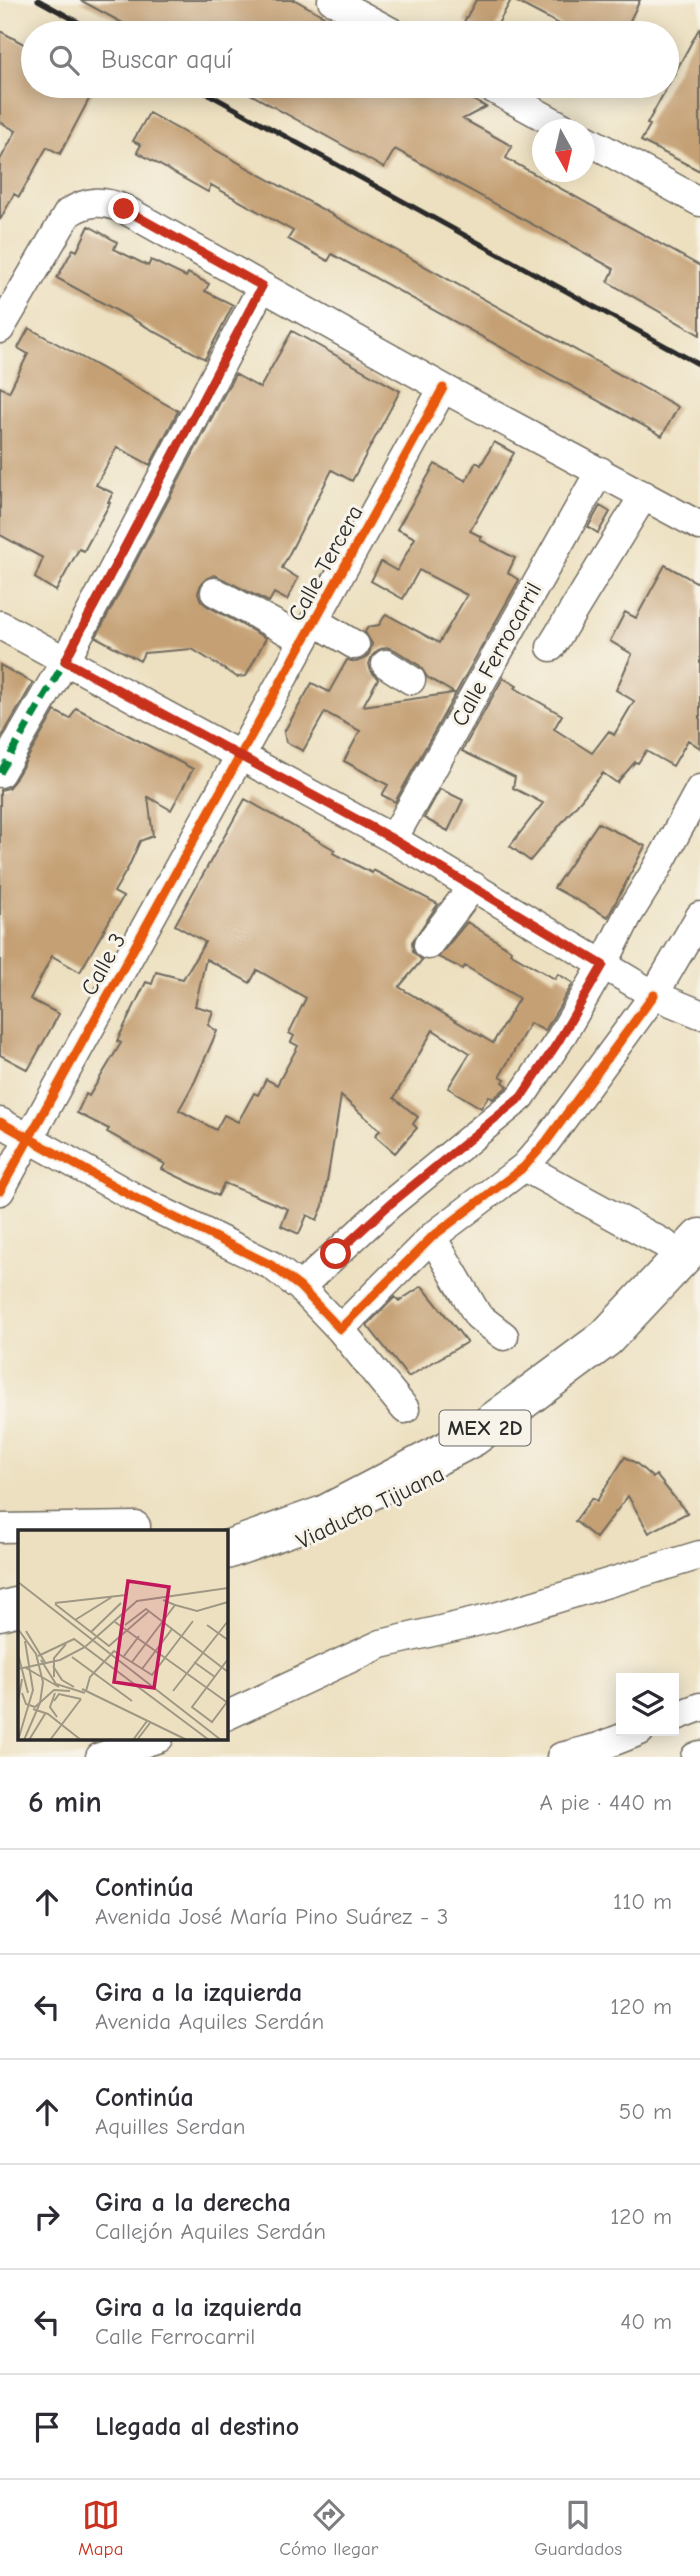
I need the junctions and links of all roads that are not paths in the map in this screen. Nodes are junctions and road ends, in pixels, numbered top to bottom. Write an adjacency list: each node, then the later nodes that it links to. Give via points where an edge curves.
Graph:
1 (332, 0): 2 (street)
2 (371, 21)
3 (510, 98): 4 (street)
4 (548, 119)
5 (595, 144): 6 (street)
6 (700, 202)
7 (262, 286): 8 (street, via 124,209 95,201 68,213); 9 (street); 18 (street)
8 (0, 329)
9 (443, 388): 10 (street); 15 (street, Calle Tercera)
10 (600, 471): 11 (street); 24 (street, Calle Ferrocarril)
11 (644, 495): 12 (street); 17 (street)
12 (700, 526)
13 (215, 592): 15 (street)
14 (0, 625): 18 (street)
15 (309, 631): 16 (street); 21 (street, Calle Tercera)
16 (355, 645)
17 (551, 647)
18 (65, 661): 21 (street); 22 (street)
19 (386, 664): 20 (street)
20 (411, 680)
21 (240, 756): 24 (street); 32 (street, Calle 3)
22 (0, 774)
23 (700, 789): 28 (street)
24 (393, 839): 25 (street)
25 (473, 886): 27 (street); 28 (street)
26 (700, 916): 29 (street)
27 (428, 945)
28 (603, 965): 29 (street); 38 (street, via 521,1097 389,1205)
29 (654, 995): 30 (street); 33 (street)
30 (700, 1014)
31 (0, 1122): 32 (street)
32 (29, 1137): 34 (street, Calle 3); 38 (street, via 137,1199 271,1265)
33 (524, 1167): 35 (street); 36 (street)
34 (0, 1191)
35 (432, 1237): 38 (street); 39 (street, via 478,1316)
36 (682, 1241): 43 (highway, Viaducto Tijuana / MEX 2D, via 606,1338 473,1437 324,1515)
37 (700, 1272): 45 (highway, Viaducto Tijuana / MEX 2D, via 597,1371 512,1436 373,1510)
38 (322, 1309): 40 (street)
39 (504, 1336)
40 (405, 1409)
41 (136, 1526): 42 (street)
42 (0, 1528)
43 (228, 1549)
44 (700, 1555): 51 (street, via 492,1618 382,1644)
45 (228, 1568)
46 (18, 1606): 47 (highway)
47 (0, 1611)
48 (18, 1630): 49 (highway)
49 (0, 1634)
50 (700, 1707): 52 (street)
51 (228, 1715)
52 (679, 1715)
53 (627, 1736): 56 (street)
54 (153, 1740): 55 (street)
55 (100, 1757)
56 (561, 1757)

